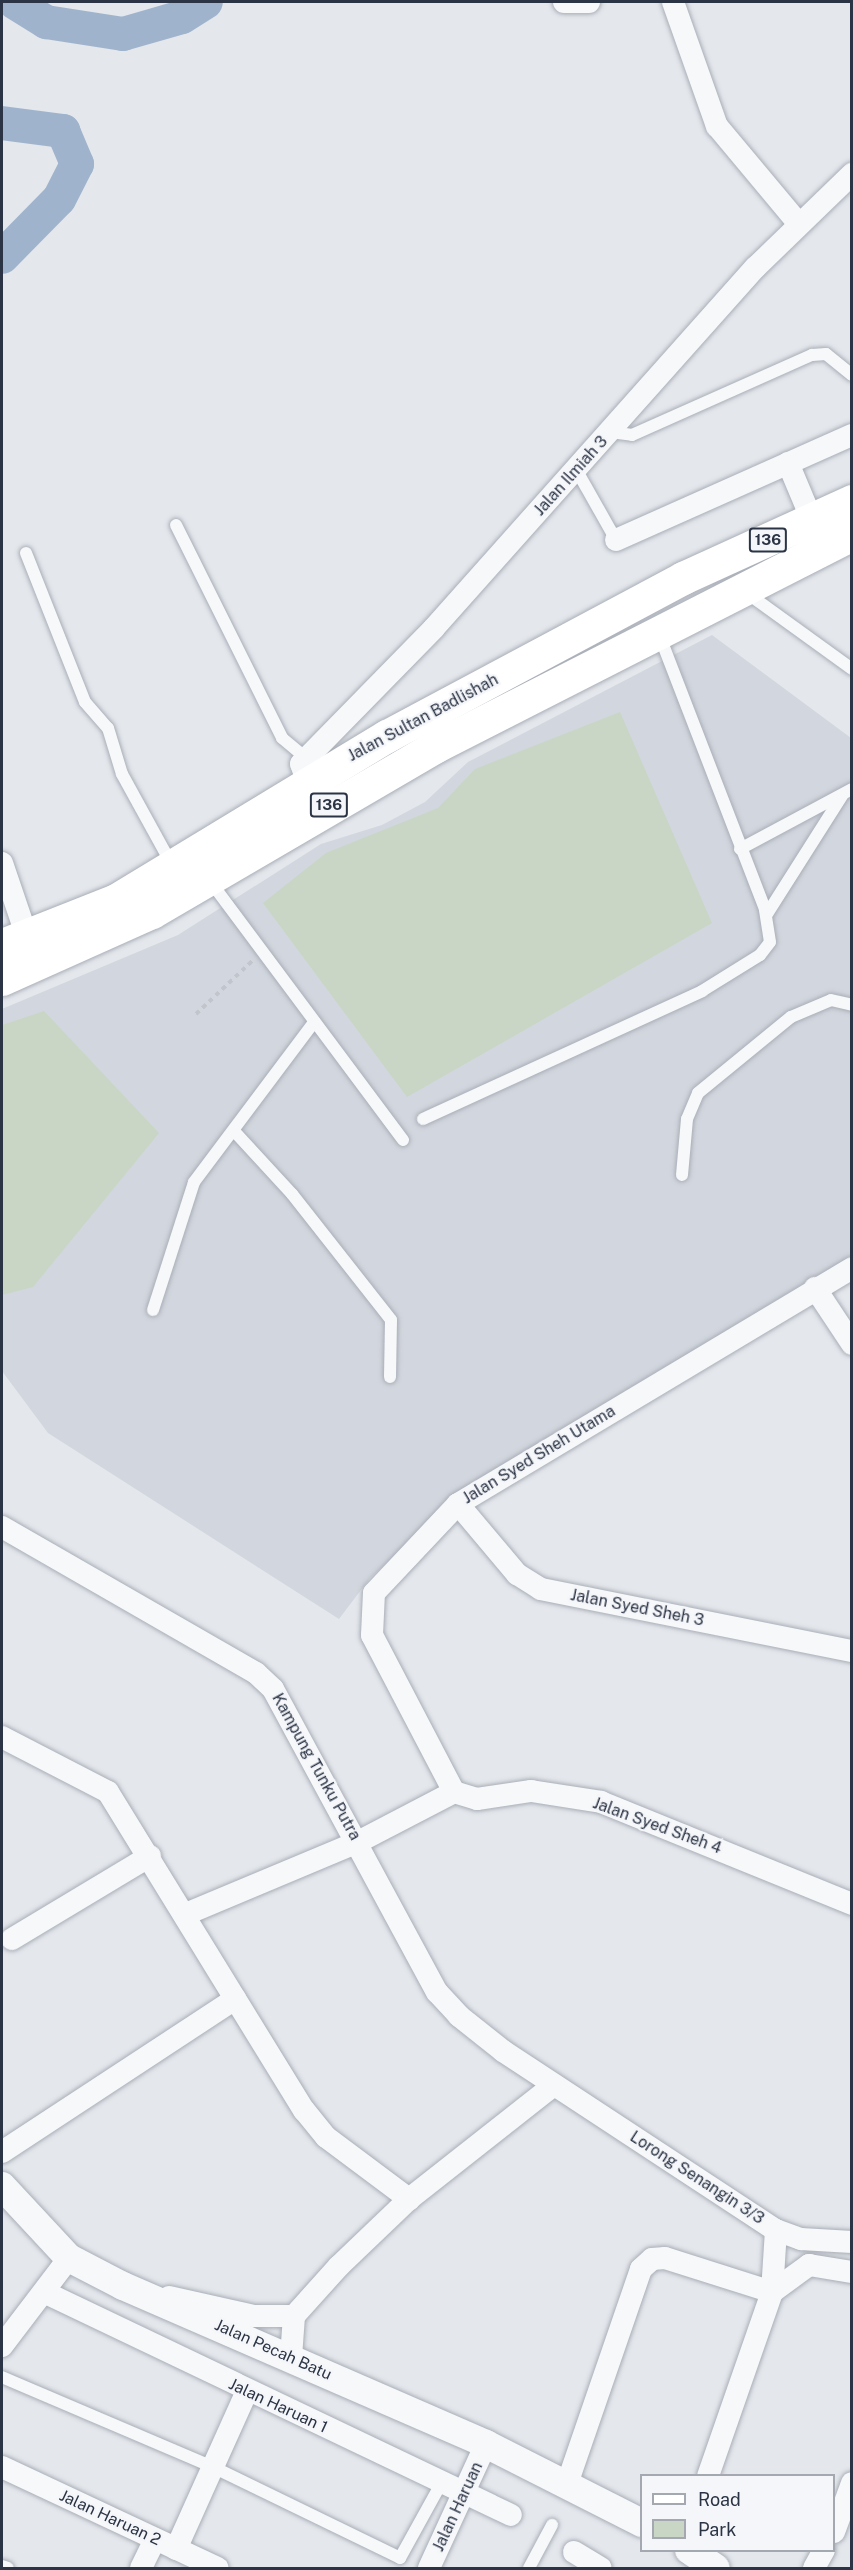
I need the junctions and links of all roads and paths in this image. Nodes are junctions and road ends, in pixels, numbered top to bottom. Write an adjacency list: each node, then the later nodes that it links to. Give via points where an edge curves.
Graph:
1 (564, 2): 2 (street)
2 (589, 2)
3 (673, 2): 5 (street, via 717,126)
4 (852, 174): 5 (street, Jalan Ilmiah 3)
5 (798, 223): 7 (street, Jalan Ilmiah 3)
6 (852, 375): 7 (lane, via 826,354 812,355 632,435)
7 (611, 432): 10 (street, Jalan Ilmiah 3)
8 (852, 435): 9 (street)
9 (788, 463): 12 (street); 15 (street)
10 (577, 471): 15 (lane); 22 (street, Jalan Ilmiah 3)
11 (852, 501): 12 (main road, Jalan Sultan Badlishah / 136)
12 (812, 520): 18 (main road, Jalan Sultan Badlishah / 136)
13 (176, 525): 22 (lane, via 282,738)
14 (852, 534): 17 (main road, Jalan Sultan Badlishah / 136)
15 (616, 540)
16 (26, 553): 26 (lane, via 85,702 108,728 122,774)
17 (741, 588): 19 (main road, Jalan Sultan Badlishah / 136); 21 (lane)
18 (596, 625): 20 (main road, via 615,624 622,631); 22 (main road, Jalan Sultan Badlishah / 136)
19 (657, 630): 20 (main road, Jalan Sultan Badlishah / 136); 24 (lane)
20 (613, 653): 27 (main road, Jalan Sultan Badlishah / 136, via 357,789)
21 (852, 669)
22 (307, 770): 26 (main road, Jalan Sultan Badlishah / 136)
23 (847, 792): 24 (lane, via 823,800); 28 (lane)
24 (740, 849): 28 (lane)
25 (2, 863): 29 (street)
26 (172, 866): 29 (main road, Jalan Sultan Badlishah / 136, via 116,900)
27 (207, 878): 30 (lane); 31 (main road, Jalan Sultan Badlishah / 136, via 90,943)
28 (767, 914): 35 (lane, via 770,942 760,955 702,991)
29 (14, 941)
30 (261, 952): 33 (path); 34 (lane)
31 (2, 979)
32 (852, 1005): 38 (lane, via 831,1000 791,1017 698,1093 687,1119)
33 (196, 1014)
34 (314, 1022): 36 (lane); 37 (lane)
35 (423, 1119)
36 (234, 1131): 41 (lane, via 194,1182); 43 (lane, via 292,1194 391,1320)
37 (403, 1140)
38 (682, 1175)
39 (852, 1268): 40 (street, Jalan Syed Sheh Utama)
40 (815, 1288): 42 (street); 44 (street, Jalan Syed Sheh Utama)
41 (153, 1310)
42 (852, 1344)
43 (390, 1377)
44 (458, 1504): 46 (street, Jalan Syed Sheh 3, via 517,1574 541,1589); 48 (street, Jalan Syed Sheh Utama, via 374,1593 369,1613 372,1635)
45 (2, 1527): 49 (street, Kampung Tunku Putra, via 256,1673 273,1689)
46 (852, 1651)
47 (2, 1737): 50 (street, via 108,1792)
48 (454, 1792): 49 (street); 51 (street, Jalan Syed Sheh 4, via 477,1799 531,1791 601,1802)
49 (358, 1842): 52 (street); 55 (street, Kampung Tunku Putra, via 437,1992 477,2030)
50 (150, 1856): 52 (street); 53 (street)
51 (852, 1904)
52 (186, 1914): 54 (street)
53 (12, 1939)
54 (235, 1999): 56 (street); 58 (street, via 313,2122)
55 (554, 2085): 58 (street); 59 (street, Lorong Senangin 3/3)
56 (2, 2152)
57 (2, 2186): 61 (street, Jalan Pecah Batu)
58 (409, 2199): 66 (street)
59 (776, 2230): 60 (street, Lorong Senangin 3/3, via 801,2239); 64 (street)
60 (852, 2242)
61 (69, 2258): 63 (street, Jalan Pecah Batu); 65 (street)
62 (852, 2272): 64 (street, via 809,2265)
63 (123, 2286): 66 (street, via 254,2316); 68 (street, Jalan Pecah Batu)
64 (772, 2292): 74 (street); 77 (street, via 665,2258 641,2269)
65 (46, 2293): 67 (street); 70 (street, Jalan Haruan 1)
66 (294, 2316): 68 (street)
67 (2, 2346)
68 (291, 2357): 71 (street, Jalan Pecah Batu)
69 (2, 2377): 73 (lane)
70 (247, 2391): 73 (street); 75 (street, Jalan Haruan 1)
71 (486, 2444): 77 (street, Jalan Pecah Batu); 78 (street, Jalan Haruan)
72 (2, 2467): 83 (street, Jalan Haruan 2)
73 (213, 2468): 75 (lane, via 400,2558); 84 (street)
74 (708, 2474)
75 (442, 2482): 78 (street, Jalan Haruan 1)
76 (852, 2483): 82 (street)
77 (567, 2484): 80 (street, Jalan Pecah Batu)
78 (467, 2494): 79 (street, Jalan Haruan 1); 92 (street, Jalan Haruan)
79 (511, 2514)
80 (640, 2522)
81 (552, 2525): 93 (lane)
82 (835, 2529)
83 (155, 2539): 84 (street, Jalan Haruan 2); 90 (street)
84 (176, 2549): 91 (street, Jalan Haruan 2)
85 (574, 2552): 94 (street)
86 (692, 2552): 95 (street)
87 (823, 2552): 96 (street)
88 (2, 2565): 89 (lane)
89 (8, 2568)
90 (141, 2568)
91 (218, 2568)
92 (429, 2568)
93 (529, 2568)
94 (601, 2568)
95 (716, 2568)
96 (814, 2568)

